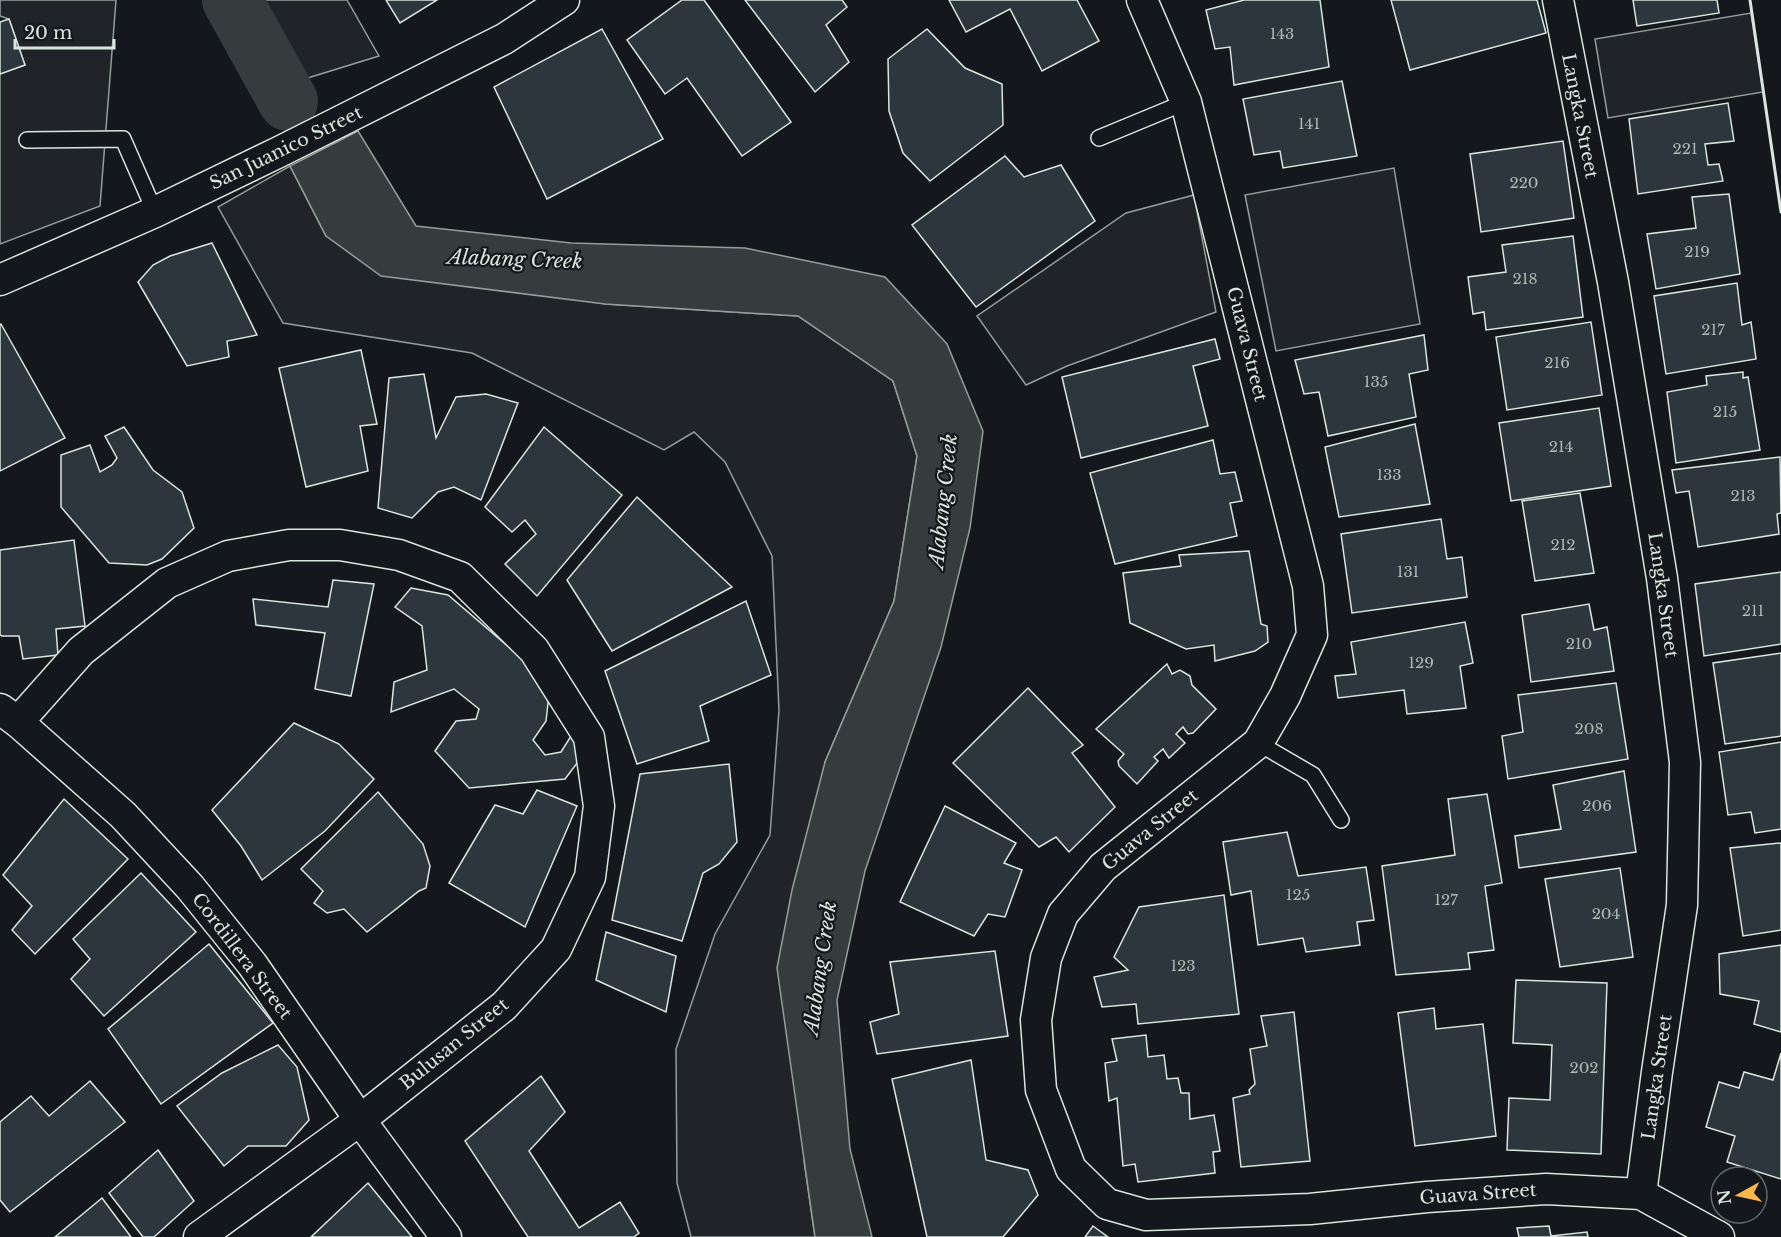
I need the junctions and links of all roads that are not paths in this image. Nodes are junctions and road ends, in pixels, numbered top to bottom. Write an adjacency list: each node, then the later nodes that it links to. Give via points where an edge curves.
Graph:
1 (564, 0): 7 (street, San Juanico Street, via 504,39)
2 (1142, 0): 4 (street, Guava Street)
3 (1558, 0): 13 (street, Langka Street, via 1613,282 1662,578 1685,762 1682,905)
4 (1186, 102): 5 (lane); 10 (street, Guava Street, via 1308,586 1312,635 1285,696)
5 (1099, 138)
6 (27, 140): 7 (lane, via 123,139)
7 (155, 212): 8 (street, San Juanico Street)
8 (0, 280)
9 (9, 716): 12 (street, Cordillera Street, via 123,815 190,887 252,964); 12 (street, Bulusan Street, via 81,651 167,583 228,556 289,545 340,545 399,555 460,577 534,651 589,737 599,806 590,877 556,949 504,1006)
10 (1258, 743): 11 (lane, via 1313,775); 13 (street, Guava Street, via 1102,867 1063,914 1046,958 1036,1020 1041,1090 1071,1169 1107,1204 1146,1215 1310,1209 1546,1190)
11 (1341, 820)
12 (360, 1120): 14 (street, Bulusan Street); 15 (street, Cordillera Street)
13 (1641, 1194): 16 (street, Guava Street)
14 (200, 1237)
15 (446, 1237)
16 (1719, 1237)

